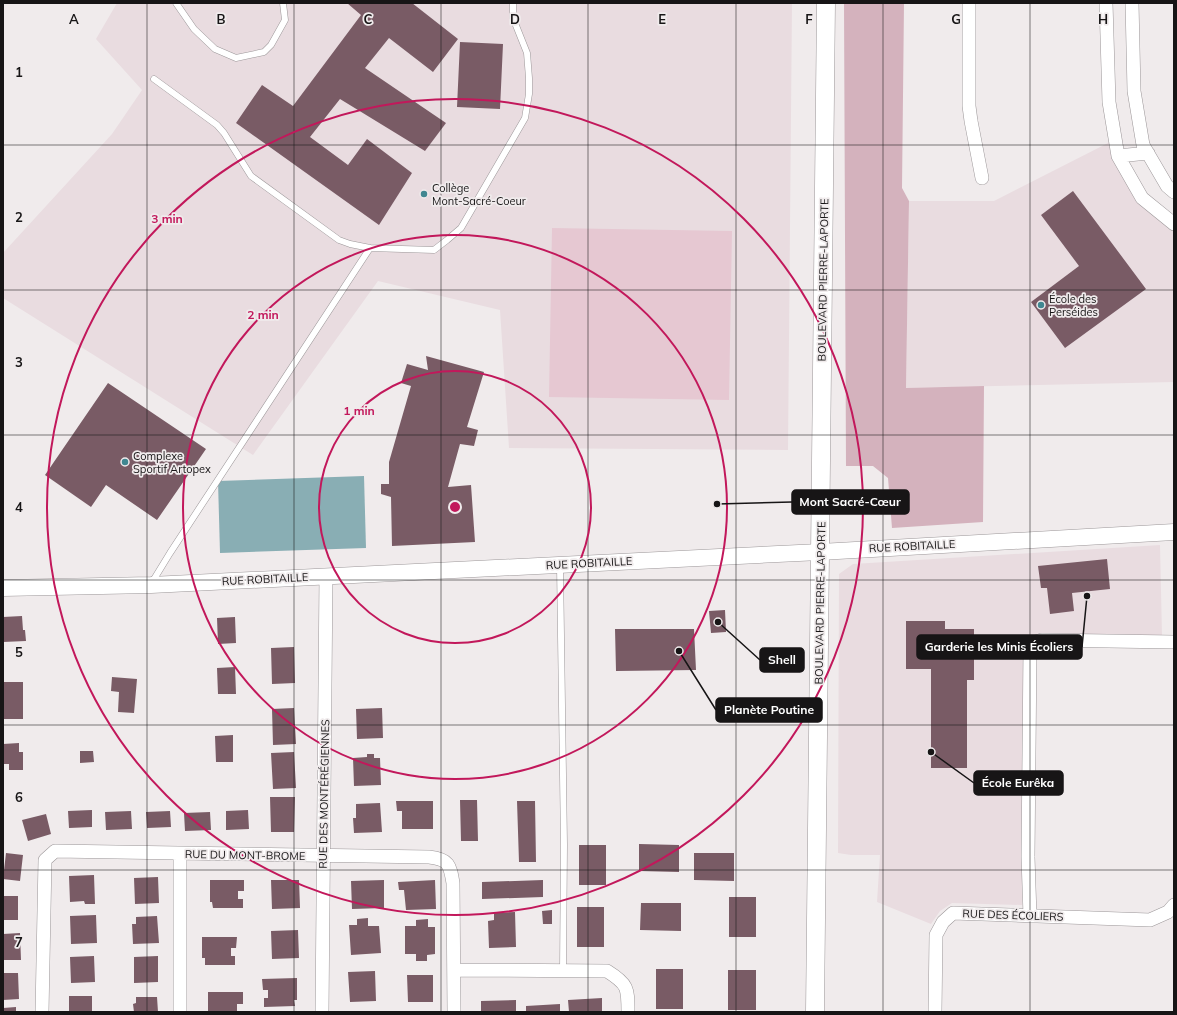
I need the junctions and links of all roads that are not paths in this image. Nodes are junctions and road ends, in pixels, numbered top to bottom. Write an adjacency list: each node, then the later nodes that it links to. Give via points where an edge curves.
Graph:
1 (176, 3): 2 (lane, via 194,29 215,49 236,58 264,52 271,45 285,20)
2 (283, 3)
3 (513, 3): 14 (lane, via 513,18 527,53 529,94 525,118 462,228 434,250)
4 (826, 3): 16 (main road, BOULEVARD PIERRE-LAPORTE)
5 (969, 3): 11 (street, via 970,113)
6 (1106, 3): 10 (street, via 1109,102)
7 (1132, 3): 9 (street, via 1134,91 1143,145)
8 (154, 79): 14 (lane, via 217,125 251,176 339,240)
9 (1148, 153): 10 (street); 12 (street, via 1167,186)
10 (1118, 156): 13 (street, via 1142,198)
11 (982, 178)
12 (1174, 192)
13 (1174, 224)
14 (370, 248): 19 (lane)
15 (1174, 532): 16 (street, RUE ROBITAILLE)
16 (820, 552): 17 (street, RUE ROBITAILLE); 33 (main road, BOULEVARD PIERRE-LAPORTE)
17 (560, 565): 18 (street, RUE ROBITAILLE); 27 (lane)
18 (326, 576): 19 (street, RUE ROBITAILLE); 23 (street, RUE DES MONTÉRÉGIENNES)
19 (151, 585): 20 (street, RUE ROBITAILLE)
20 (3, 588)
21 (1174, 642): 25 (street, via 1042,640 1030,649)
22 (180, 854): 23 (street, RUE DU MONT-BROME); 28 (street, RUE DU MONT-BROME, via 54,852 45,860); 29 (street)
23 (324, 856): 26 (street, RUE DU MONT-BROME, via 429,857 447,862 453,884); 30 (street, RUE DES MONTÉRÉGIENNES)
24 (1174, 905): 25 (street, RUE DES ÉCOLIERS, via 1168,912 1150,920)
25 (1030, 916): 34 (street, RUE DES ÉCOLIERS, via 953,913 943,922 936,934)
26 (454, 970): 27 (street); 31 (street, RUE DU MONT-BROME)
27 (563, 970): 32 (street, via 607,971 620,979 628,992)
28 (42, 1012)
29 (180, 1012)
30 (322, 1012)
31 (454, 1012)
32 (628, 1012)
33 (815, 1012)
34 (935, 1012)

